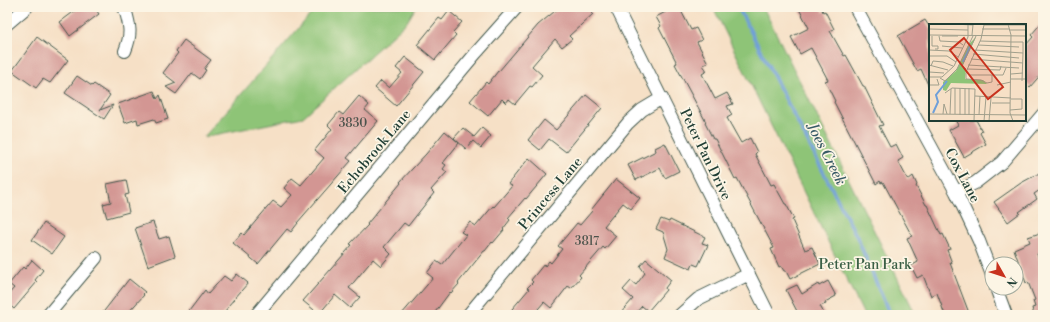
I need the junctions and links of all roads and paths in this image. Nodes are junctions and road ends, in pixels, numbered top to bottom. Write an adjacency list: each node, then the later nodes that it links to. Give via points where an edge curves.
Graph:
1 (27, 7): 6 (street)
2 (123, 7): 7 (street, via 130,26 130,39)
3 (517, 7): 16 (street, Echobrook Lane)
4 (616, 7): 8 (street, Peter Pan Drive)
5 (855, 7): 10 (street, Cox Lane)
6 (7, 24)
7 (125, 51)
8 (662, 98): 13 (street, Peter Pan Drive); 17 (street, Princess Lane, via 642,110 628,123)
9 (1043, 114): 10 (street, via 1002,162 975,183)
10 (956, 192): 11 (street, Cox Lane)
11 (985, 256)
12 (96, 258): 15 (street)
13 (749, 274): 18 (street, via 698,300); 19 (street, Peter Pan Drive)
14 (999, 296): 20 (street)
15 (48, 315)
16 (256, 315)
17 (468, 315)
18 (680, 315)
19 (769, 315)
20 (1006, 315)

